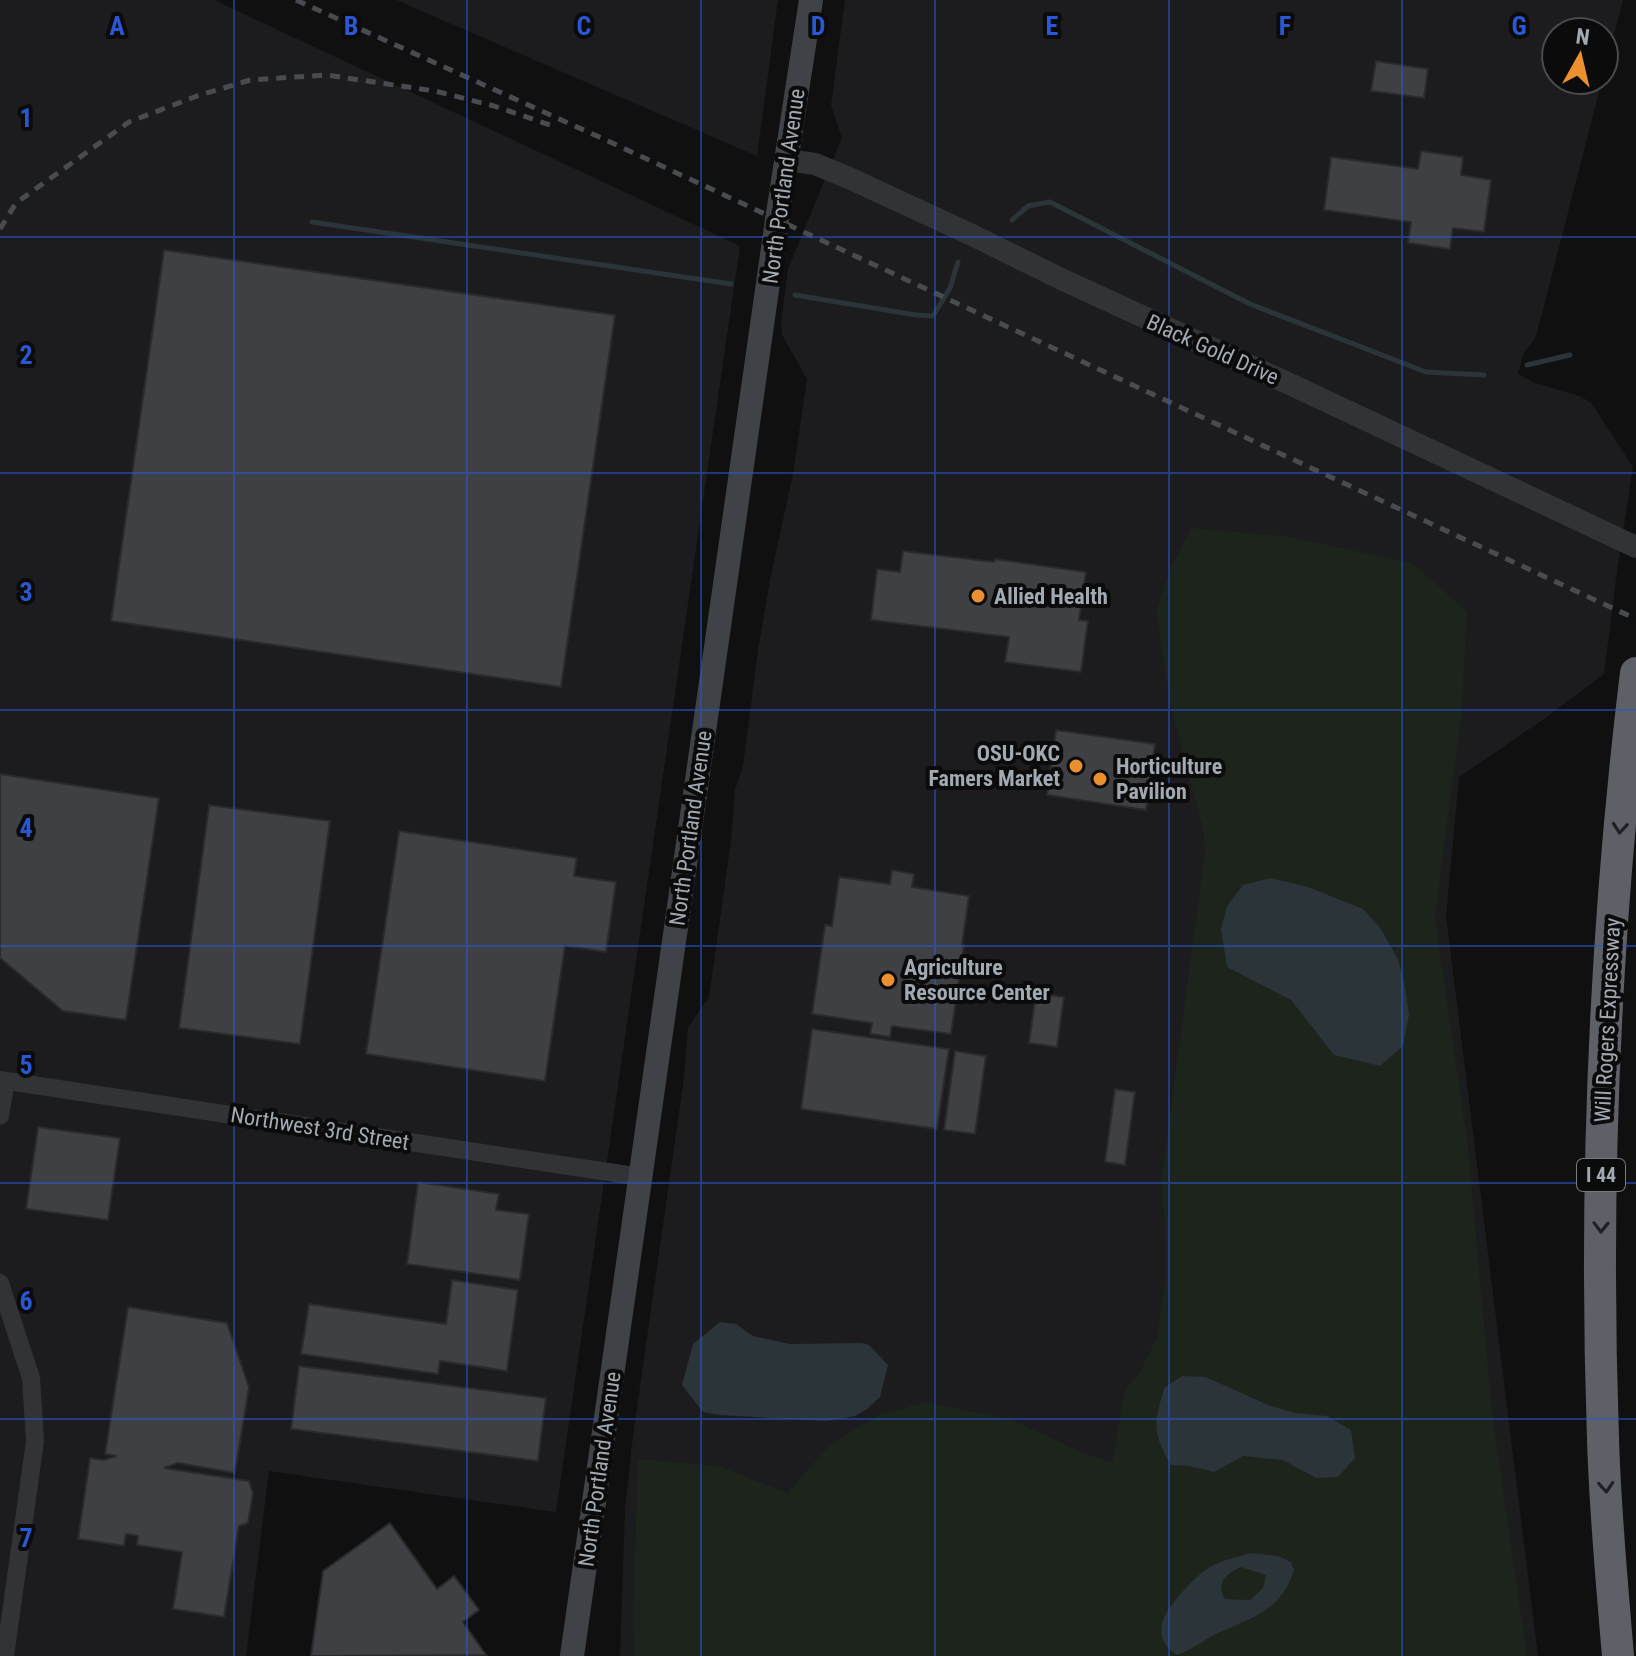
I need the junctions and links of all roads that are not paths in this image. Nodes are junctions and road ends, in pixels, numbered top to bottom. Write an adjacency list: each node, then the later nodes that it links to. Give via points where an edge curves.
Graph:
1 (811, 0): 2 (main road, North Portland Avenue)
2 (787, 160): 3 (street, Black Gold Drive, via 849,178); 7 (main road, North Portland Avenue)
3 (1636, 547)
4 (1635, 684): 11 (highway, Will Rogers Expressway / I 44, one-way to 11, via 1609,956 1602,1109 1603,1440)
5 (3, 1080): 6 (street); 7 (street, Northwest 3rd Street)
6 (0, 1116)
7 (641, 1177): 10 (main road, North Portland Avenue)
8 (0, 1283): 9 (street, via 31,1378 35,1441)
9 (5, 1656)
10 (572, 1656)
11 (1618, 1656)

